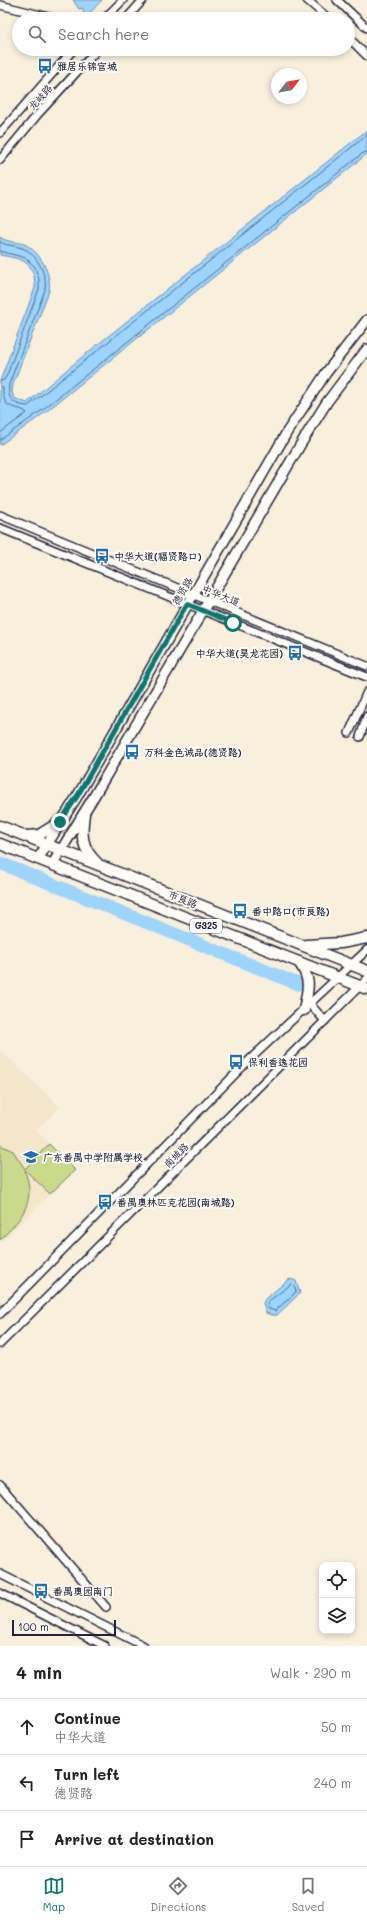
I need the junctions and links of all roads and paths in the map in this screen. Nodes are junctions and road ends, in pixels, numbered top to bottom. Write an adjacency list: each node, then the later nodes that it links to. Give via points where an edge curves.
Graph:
1 (123, 0): 7 (street)
2 (143, 0): 8 (street)
3 (307, 0): 9 (street)
4 (337, 0): 10 (street)
5 (0, 5): 6 (street)
6 (28, 12)
7 (111, 12)
8 (132, 12)
9 (321, 12)
10 (350, 12)
11 (355, 17): 12 (street)
12 (367, 28)
13 (355, 44): 16 (street)
14 (68, 56): 17 (street, 龙岐路)
15 (91, 56): 18 (street, 龙岐路, via 42,109)
16 (367, 56)
17 (0, 133)
18 (0, 160)
19 (367, 320): 23 (main road, 德贤路, via 299,412)
20 (367, 349): 24 (main road, via 315,422)
21 (0, 515): 23 (street, 中华大道)
22 (0, 528): 25 (street)
23 (193, 594): 24 (street, 中华大道); 25 (main road, 德贤路)
24 (210, 601): 26 (main road); 27 (street, 中华大道)
25 (187, 604): 26 (street); 36 (main road, 德贤路)
26 (203, 611): 28 (street); 35 (main road)
27 (238, 613): 28 (street); 29 (street, 中华大道)
28 (233, 623): 30 (street)
29 (367, 666)
30 (367, 677)
31 (367, 692): 33 (street)
32 (367, 716): 34 (street)
33 (349, 733)
34 (360, 737)
35 (84, 814): 41 (main road); 44 (highway, via 82,840 89,856)
36 (60, 822): 38 (highway, via 39,835); 40 (main road, 德贤路)
37 (0, 826): 38 (highway, 市良路 / G325)
38 (25, 836): 40 (highway, 市良路 / G325)
39 (0, 845): 42 (highway, 市良路 / G325)
40 (46, 845): 41 (highway, 市良路 / G325); 42 (main road, 德贤路)
41 (60, 850): 43 (main road); 44 (highway, 市良路 / G325)
42 (38, 859): 43 (highway, 市良路 / G325)
43 (52, 864): 48 (highway, 市良路 / G325)
44 (100, 866): 46 (highway, 市良路 / G325)
45 (367, 938): 46 (highway)
46 (301, 946): 49 (highway, 市良路 / G325)
47 (367, 950): 49 (street, 南城路)
48 (299, 962): 51 (highway, 市良路 / G325); 53 (highway, via 307,974)
49 (351, 965): 50 (highway, 市良路 / G325); 51 (street, 南城路)
50 (367, 971)
51 (338, 978): 52 (highway, 市良路 / G325); 53 (street, 南城路)
52 (365, 985): 54 (street, 南城路)
53 (307, 1007): 54 (street); 55 (street, 南城路, via 245,1064)
54 (325, 1021): 56 (street, 南城路)
55 (0, 1314)
56 (0, 1344)
57 (0, 1485): 60 (street)
58 (0, 1574): 62 (street)
59 (0, 1593): 61 (street)
60 (106, 1607)
61 (106, 1646)
62 (144, 1646)

